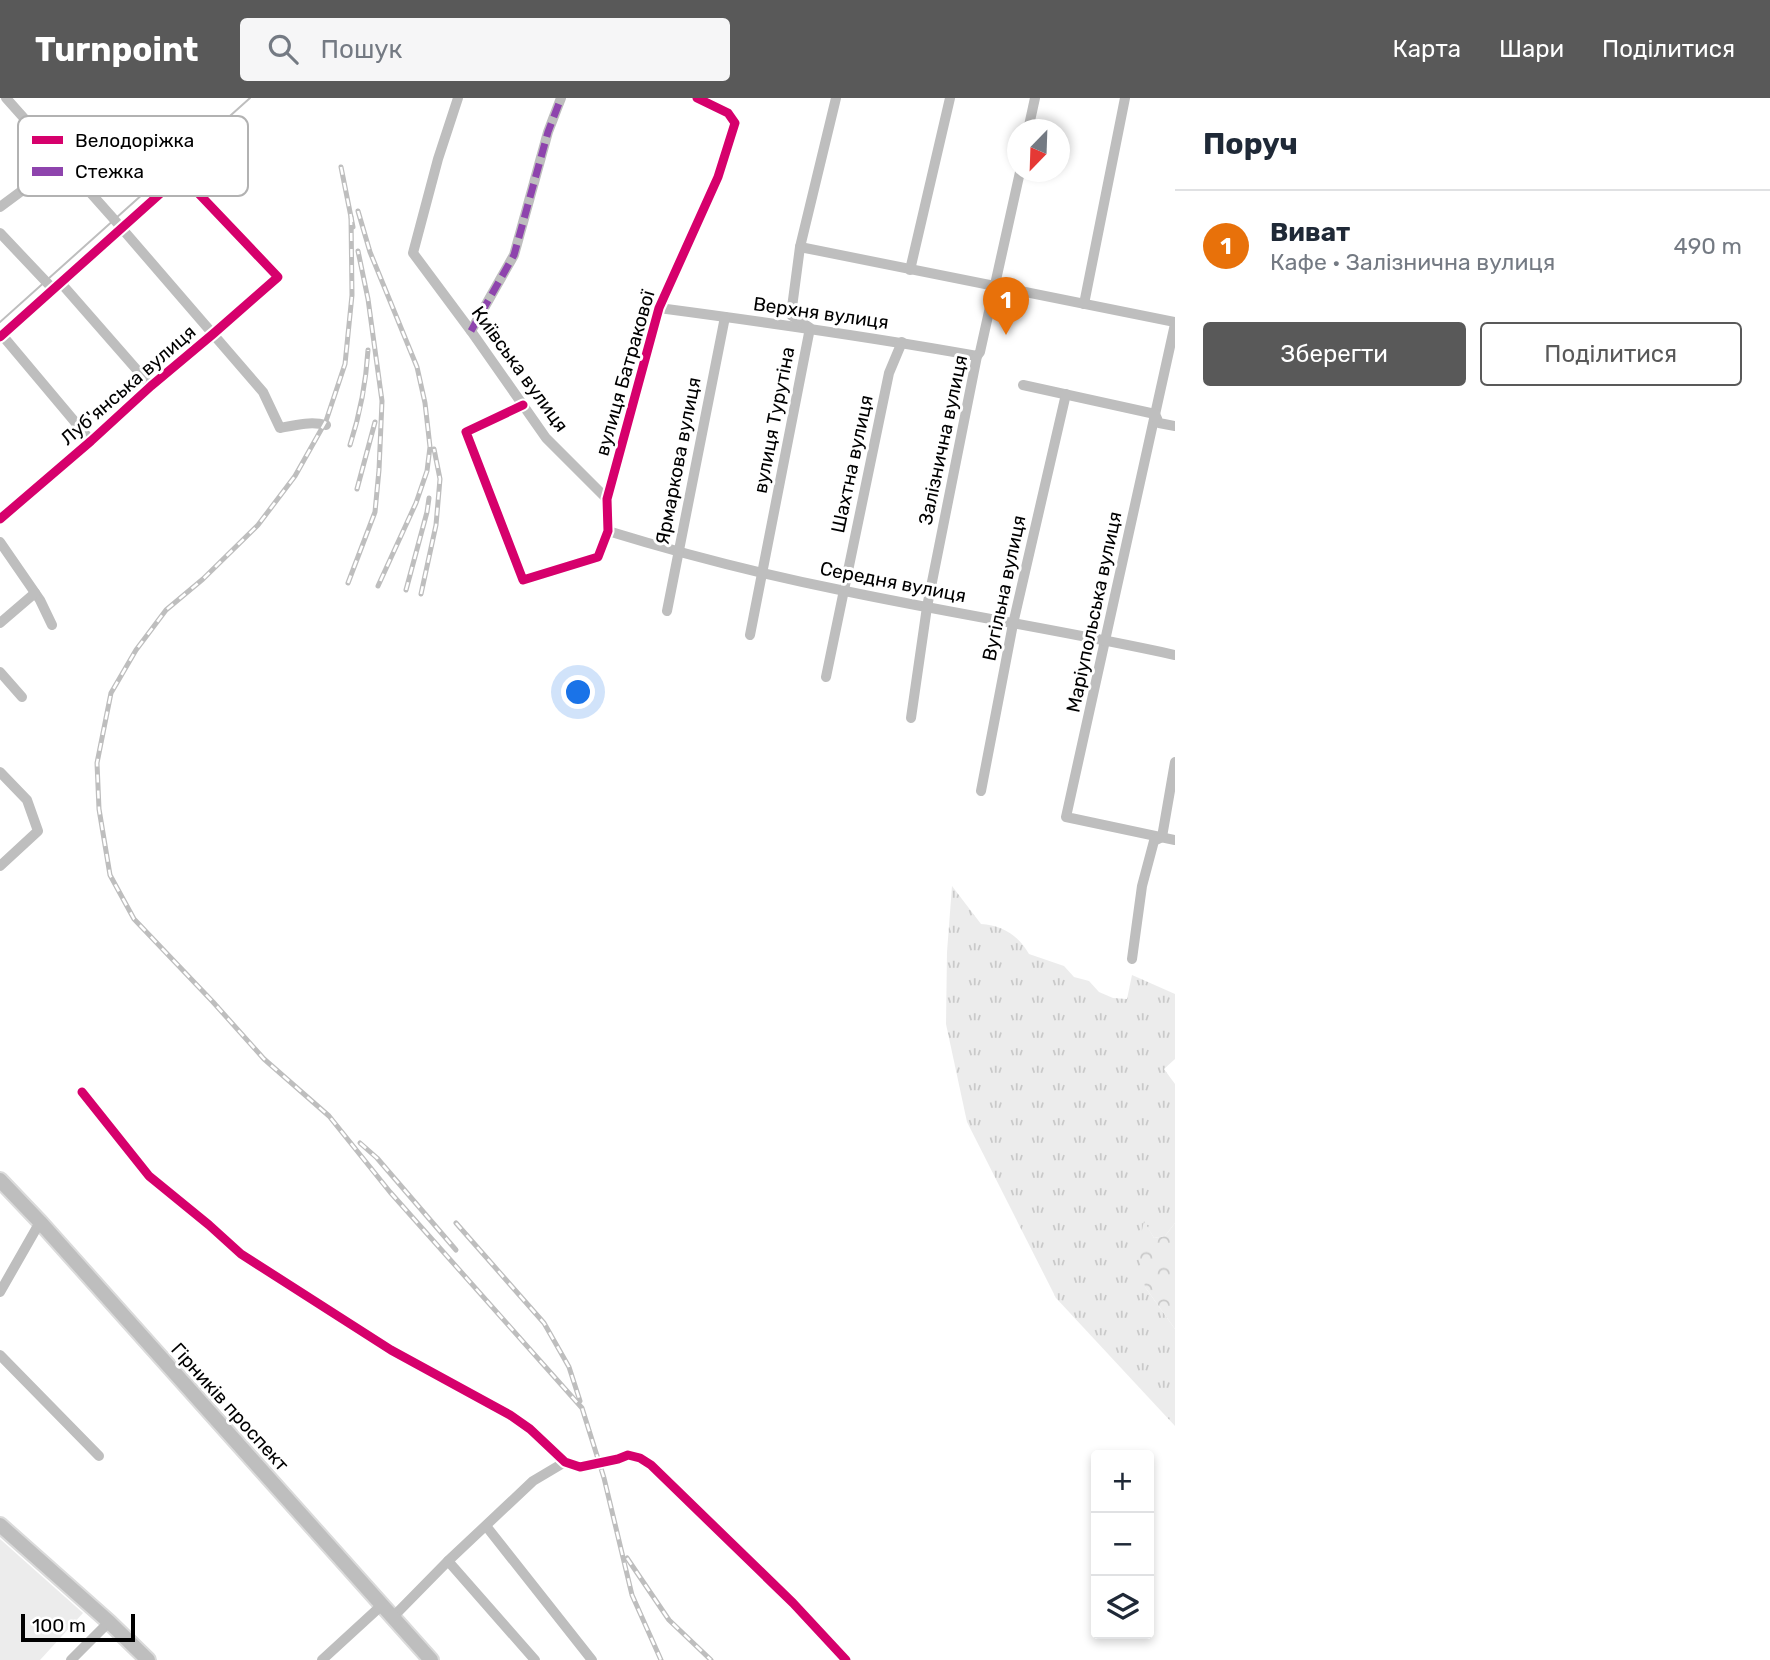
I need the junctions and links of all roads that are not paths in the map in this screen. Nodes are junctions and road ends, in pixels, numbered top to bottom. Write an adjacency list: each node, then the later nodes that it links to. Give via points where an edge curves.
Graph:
1 (24, 98): 9 (street)
2 (458, 98): 29 (street, Київська вулиця, via 414,253)
3 (561, 98): 29 (street, via 514,255)
4 (697, 98): 25 (street, вулиця Батракової, via 728,113 735,123 718,177)
5 (836, 98): 20 (street, вулиця Турутіна)
6 (950, 98): 21 (street)
7 (1035, 98): 11 (street)
8 (1125, 98): 24 (street)
9 (10, 102): 10 (street)
10 (22, 116)
11 (1030, 119)
12 (1018, 182): 23 (street, Залізнична вулиця)
13 (18, 194): 17 (street)
14 (93, 196): 18 (street)
15 (157, 196): 18 (street, Луб'янська вулиця)
16 (201, 196): 30 (street, Луб'янська вулиця, via 278,277)
17 (0, 207)
18 (121, 227): 22 (street); 30 (street)
19 (0, 233): 22 (street)
20 (800, 247): 21 (street); 28 (street, вулиця Турутіна, via 791,315)
21 (909, 270): 23 (street)
22 (56, 286): 31 (street); 35 (street)
23 (995, 286): 24 (street); 33 (street, Залізнична вулиця)
24 (1084, 304): 27 (street)
25 (659, 309): 26 (street, Верхня вулиця); 42 (street, вулиця Батракової)
26 (725, 317): 28 (street, Верхня вулиця); 46 (street, Ярмаркова вулиця)
27 (1175, 323): 38 (street, Маріупольська вулиця)
28 (810, 328): 32 (street, Верхня вулиця); 47 (street, вулиця Турутіна)
29 (471, 331): 37 (street, Київська вулиця)
30 (213, 334): 35 (street, Луб'янська вулиця); 39 (street, via 263,392 280,428)
31 (1, 336): 41 (street)
32 (902, 342): 33 (street, Верхня вулиця); 48 (street, Шахтна вулиця, via 889,373)
33 (977, 356): 50 (street, Залізнична вулиця)
34 (1023, 385): 36 (street)
35 (151, 386): 41 (street, Луб'янська вулиця)
36 (1066, 394): 38 (street); 53 (street, Вугільна вулиця)
37 (523, 405): 42 (street, Київська вулиця, via 546,438); 44 (street, via 466,432 523,580 598,557)
38 (1155, 414): 40 (street, via 1159,423); 56 (street, Маріупольська вулиця)
39 (326, 425)
40 (1175, 426)
41 (92, 441): 43 (street, Луб'янська вулиця)
42 (607, 499): 44 (street, вулиця Батракової)
43 (0, 519)
44 (608, 531): 46 (street, Середня вулиця)
45 (0, 542): 49 (street)
46 (678, 552): 47 (street, Середня вулиця); 51 (street, Ярмаркова вулиця)
47 (761, 573): 48 (street, Середня вулиця); 55 (street, вулиця Турутіна)
48 (844, 591): 50 (street, Середня вулиця); 59 (street, Шахтна вулиця)
49 (35, 593): 52 (street); 54 (street)
50 (927, 607): 53 (street, Середня вулиця); 61 (street, Залізнична вулиця)
51 (667, 611)
52 (0, 623)
53 (1013, 624): 56 (street, Середня вулиця); 64 (street, Вугільна вулиця)
54 (52, 625)
55 (750, 635)
56 (1105, 640): 57 (street, Середня вулиця); 65 (street, Маріупольська вулиця, via 1066,817)
57 (1175, 655)
58 (0, 672): 60 (street)
59 (826, 677)
60 (22, 697)
61 (911, 718)
62 (1175, 762): 65 (street)
63 (0, 772): 67 (street, via 27,800 38,831)
64 (981, 791)
65 (1163, 837): 66 (street); 68 (street, via 1154,842 1142,886)
66 (1175, 840)
67 (0, 866)
68 (1132, 958)
69 (82, 1092): 75 (street, via 149,1176 241,1254 391,1350 510,1415)
70 (0, 1180): 71 (main road, Гірників проспект)
71 (40, 1222): 72 (street); 79 (main road, Гірників проспект)
72 (0, 1292)
73 (0, 1355): 74 (street)
74 (99, 1456)
75 (565, 1462): 77 (street, via 533,1481); 88 (street, via 580,1467 628,1455 650,1465)
76 (0, 1525): 81 (main road)
77 (486, 1526): 78 (street); 87 (street)
78 (448, 1561): 80 (street); 86 (street)
79 (382, 1605): 80 (main road, Гірників проспект); 84 (street)
80 (392, 1618): 85 (main road, Гірників проспект)
81 (109, 1622): 82 (street); 83 (main road)
82 (71, 1660)
83 (148, 1660)
84 (322, 1660)
85 (431, 1660)
86 (536, 1660)
87 (592, 1660)
88 (846, 1660)

